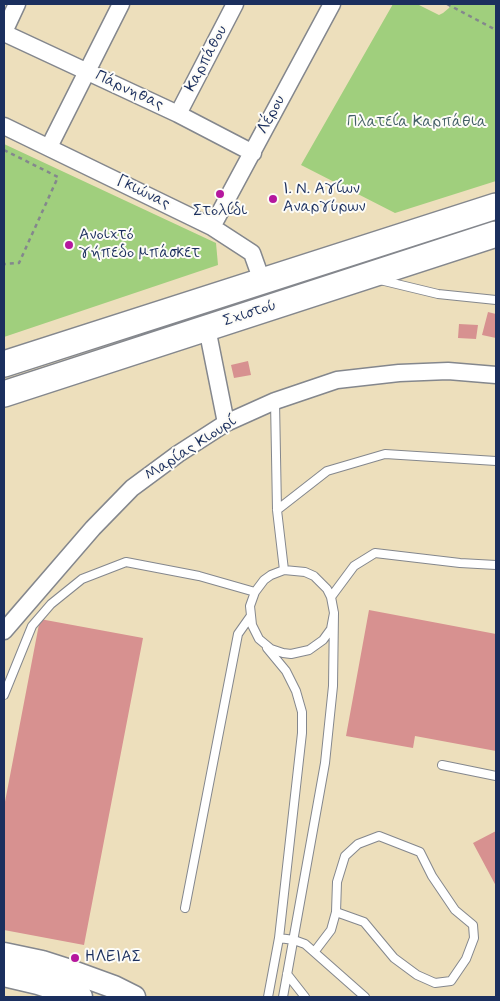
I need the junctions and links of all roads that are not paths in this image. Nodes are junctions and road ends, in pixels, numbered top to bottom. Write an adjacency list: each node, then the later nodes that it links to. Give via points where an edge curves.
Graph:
1 (17, 4): 5 (street)
2 (121, 4): 6 (street)
3 (235, 4): 7 (street, Καρπάθου)
4 (332, 4): 10 (street, Λέρου)
5 (4, 32): 6 (street, Πάρνηθας)
6 (87, 72): 7 (street, Πάρνηθας); 9 (street)
7 (178, 114): 10 (street, Πάρνηθας)
8 (4, 126): 9 (street, Γκιώνας)
9 (49, 147): 12 (street, Γκιώνας)
10 (252, 153): 12 (street, Λέρου)
11 (496, 206): 17 (main road, Σχιστού)
12 (212, 227): 17 (street, Γκιώνας, via 252,253)
13 (496, 234): 15 (main road, Σχιστού)
14 (496, 250): 15 (main road)
15 (442, 252): 16 (main road, Σχιστού)
16 (369, 276): 18 (lane, via 438,294); 19 (main road, Σχιστού)
17 (262, 281): 20 (main road, Σχιστού)
18 (496, 300)
19 (207, 328): 22 (main road, Σχιστού); 24 (street)
20 (4, 364)
21 (496, 375): 23 (street, Μαρίας Κιουρί, via 448,371 338,380)
22 (4, 394)
23 (275, 401): 24 (street, Μαρίας Κιουρί); 26 (lane)
24 (226, 423): 33 (street, Μαρίας Κιουρί, via 132,488)
25 (496, 462): 26 (lane, via 385,454 327,471)
26 (277, 510): 28 (lane)
27 (496, 565): 30 (lane, via 376,553 354,566)
28 (284, 570): 29 (lane, via 270,575); 30 (lane, via 314,576)
29 (255, 592): 32 (lane); 35 (lane, via 199,576 126,562 82,579 51,604 32,626)
30 (331, 597): 31 (lane)
31 (334, 614): 34 (lane, via 323,640 309,650 283,653); 41 (lane, via 333,686 325,763)
32 (250, 617): 34 (lane); 38 (lane, via 238,634)
33 (4, 631)
34 (259, 639): 40 (lane, via 286,671 302,712)
35 (4, 695)
36 (442, 765): 37 (lane)
37 (496, 776)
38 (185, 908)
39 (336, 912): 39 (lane, via 337,882 345,856 358,844 378,836 420,852 455,910 473,925 474,938 466,959 451,981 435,983 417,975 394,958 364,922); 42 (lane, via 331,930)
40 (279, 938): 41 (lane); 48 (lane)
41 (294, 940): 42 (lane); 44 (lane)
42 (315, 951): 51 (lane)
43 (4, 954): 47 (main road, via 70,971)
44 (287, 974): 49 (lane); 50 (lane)
45 (4, 975): 46 (main road, via 38,982)
46 (81, 997)
47 (134, 997)
48 (268, 997)
49 (283, 997)
50 (305, 997)
51 (365, 997)

